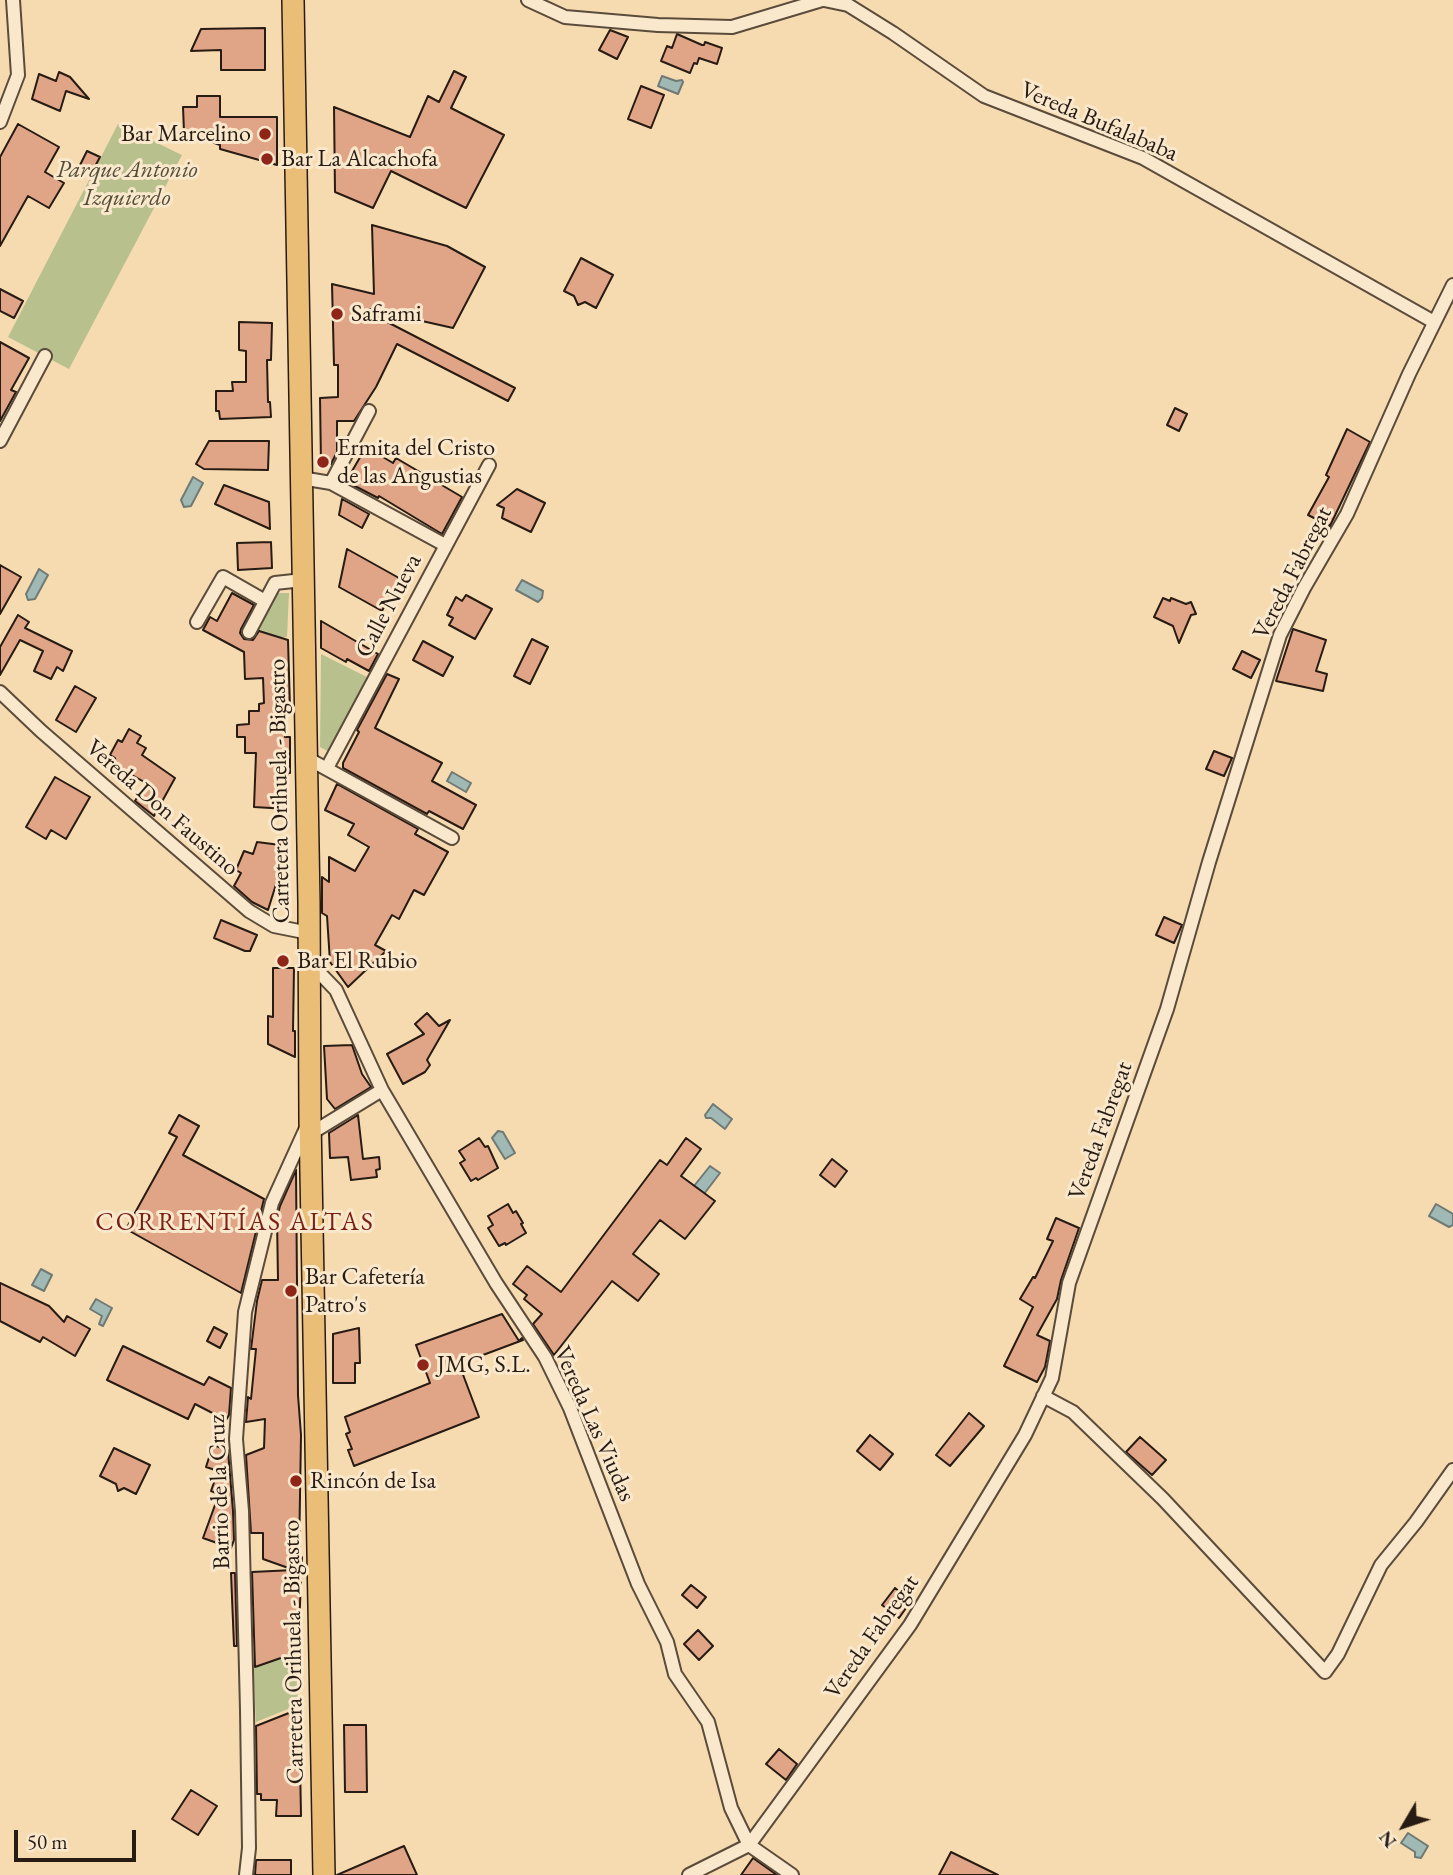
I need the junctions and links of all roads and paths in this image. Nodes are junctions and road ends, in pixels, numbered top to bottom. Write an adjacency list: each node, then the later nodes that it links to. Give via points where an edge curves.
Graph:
1 (13, 0): 5 (street, via 18,75)
2 (292, 0): 12 (main road, Carretera Orihuela - Bigastro)
3 (528, 0): 4 (street, Vereda Bufalababa, via 565,17 732,27)
4 (823, 0): 7 (street, Vereda Bufalababa, via 848,5 984,96 1143,158)
5 (0, 122)
6 (1453, 285): 7 (street, Vereda Fabregat)
7 (1434, 323): 27 (street, Vereda Fabregat, via 1347,514 1280,635 1167,1009 1069,1283 1052,1378)
8 (45, 356): 10 (street)
9 (369, 411): 13 (street)
10 (0, 442)
11 (489, 465): 14 (street, Calle Nueva)
12 (301, 478): 13 (street); 15 (main road, Carretera Orihuela - Bigastro)
13 (331, 483): 14 (street)
14 (445, 545): 21 (street, Calle Nueva)
15 (303, 580): 16 (street, via 275,583); 20 (main road, Carretera Orihuela - Bigastro)
16 (265, 601): 17 (street, via 223,577); 18 (street)
17 (197, 622)
18 (249, 632)
19 (0, 692): 23 (street, Vereda Don Faustino, via 249,911 274,926)
20 (305, 757): 21 (street); 23 (main road, Carretera Orihuela - Bigastro)
21 (327, 768): 22 (street)
22 (452, 838)
23 (309, 933): 24 (main road, Carretera Orihuela - Bigastro)
24 (308, 961): 25 (street, Vereda Las Viudas, via 336,990); 26 (main road, Carretera Orihuela - Bigastro)
25 (382, 1090): 26 (street); 29 (street, Vereda Las Viudas, via 555,1377 638,1584 667,1642 676,1674 708,1722 731,1808)
26 (310, 1126): 30 (street, Barrio de la Cruz, via 272,1203 245,1312 236,1439 247,1710); 31 (main road, Carretera Orihuela - Bigastro)
27 (1043, 1396): 28 (street, via 1073,1412 1163,1499 1325,1672 1381,1565); 29 (street, Vereda Fabregat, via 1026,1435 910,1625)
28 (1453, 1470)
29 (749, 1845): 32 (street, Vereda Fabregat); 33 (street, Vereda Las Viudas)
30 (246, 1875)
31 (324, 1875)
32 (689, 1875)
33 (792, 1875)

